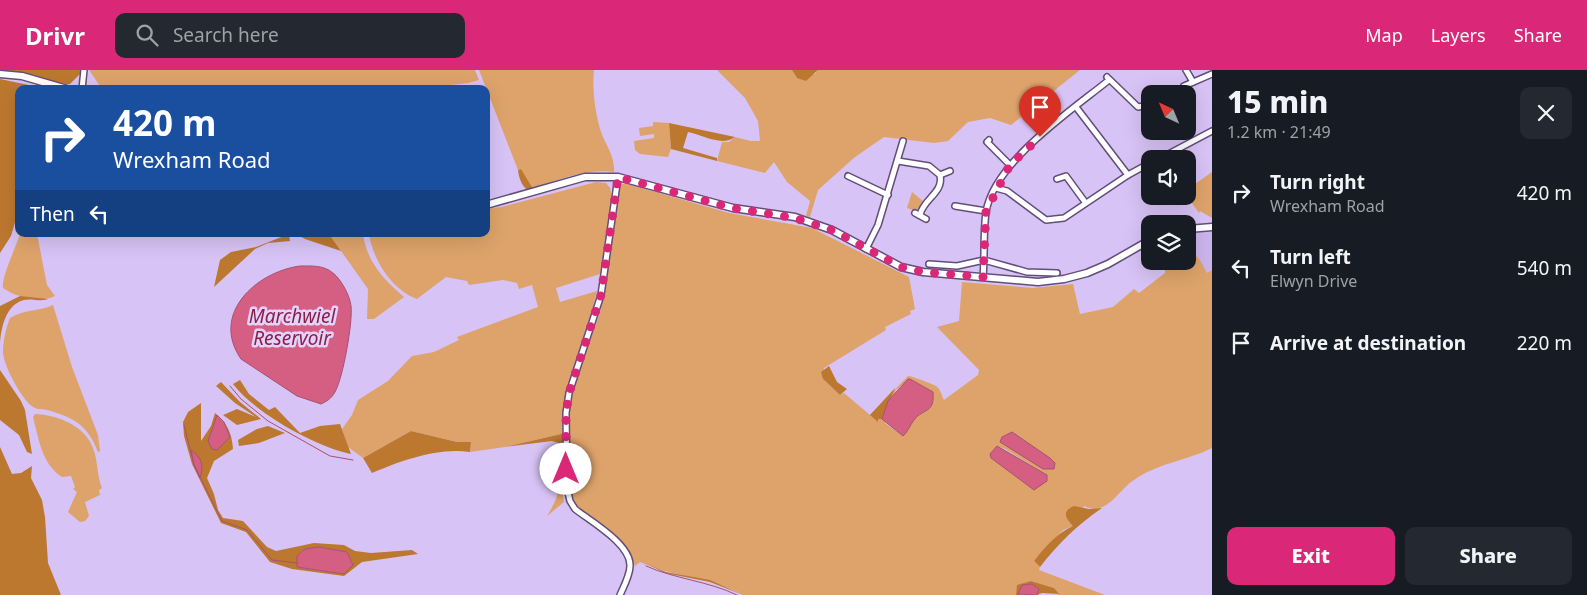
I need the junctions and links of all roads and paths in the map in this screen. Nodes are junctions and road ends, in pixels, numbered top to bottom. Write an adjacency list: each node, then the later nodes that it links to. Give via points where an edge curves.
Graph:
1 (84, 70): 7 (street)
2 (1186, 70): 5 (street)
3 (0, 74): 6 (main road)
4 (1212, 74): 5 (street)
5 (1193, 82): 8 (street)
6 (53, 85)
7 (82, 85)
8 (1186, 85)
9 (1076, 107): 10 (street, via 1108,79); 16 (street); 20 (street)
10 (1139, 108)
11 (1212, 131): 14 (street)
12 (902, 142): 15 (street)
13 (987, 142): 16 (street)
14 (1176, 150)
15 (898, 161): 19 (street, via 929,166); 25 (street)
16 (1010, 165): 24 (street)
17 (1141, 168): 20 (street)
18 (950, 171): 19 (street)
19 (940, 175): 30 (street, via 938,190 917,214)
20 (1128, 175): 26 (street)
21 (848, 176): 25 (street, via 862,179)
22 (618, 177): 27 (main road, via 585,177); 34 (main road, via 732,208 795,218 832,230); 41 (street, via 601,295 569,393 566,478 570,501 575,509 622,546 628,556 629,574)
23 (1057, 179): 26 (street, via 1068,174)
24 (996, 188): 26 (street, via 1007,191 1046,220 1064,218); 29 (street)
25 (888, 195): 34 (street)
26 (1085, 202)
27 (490, 205)
28 (959, 205): 29 (street)
29 (986, 211): 36 (street)
30 (926, 219)
31 (1212, 227): 32 (main road)
32 (1196, 228)
33 (1141, 245): 40 (main road, via 1108,264 1064,280 1038,282)
34 (866, 249): 40 (main road, via 901,267)
35 (940, 259): 38 (street)
36 (984, 260): 38 (street, via 957,266); 39 (street, via 1027,272 1054,273); 40 (street)
37 (930, 264): 38 (street)
38 (939, 265)
39 (1051, 266)
40 (983, 277)
41 (620, 595)

